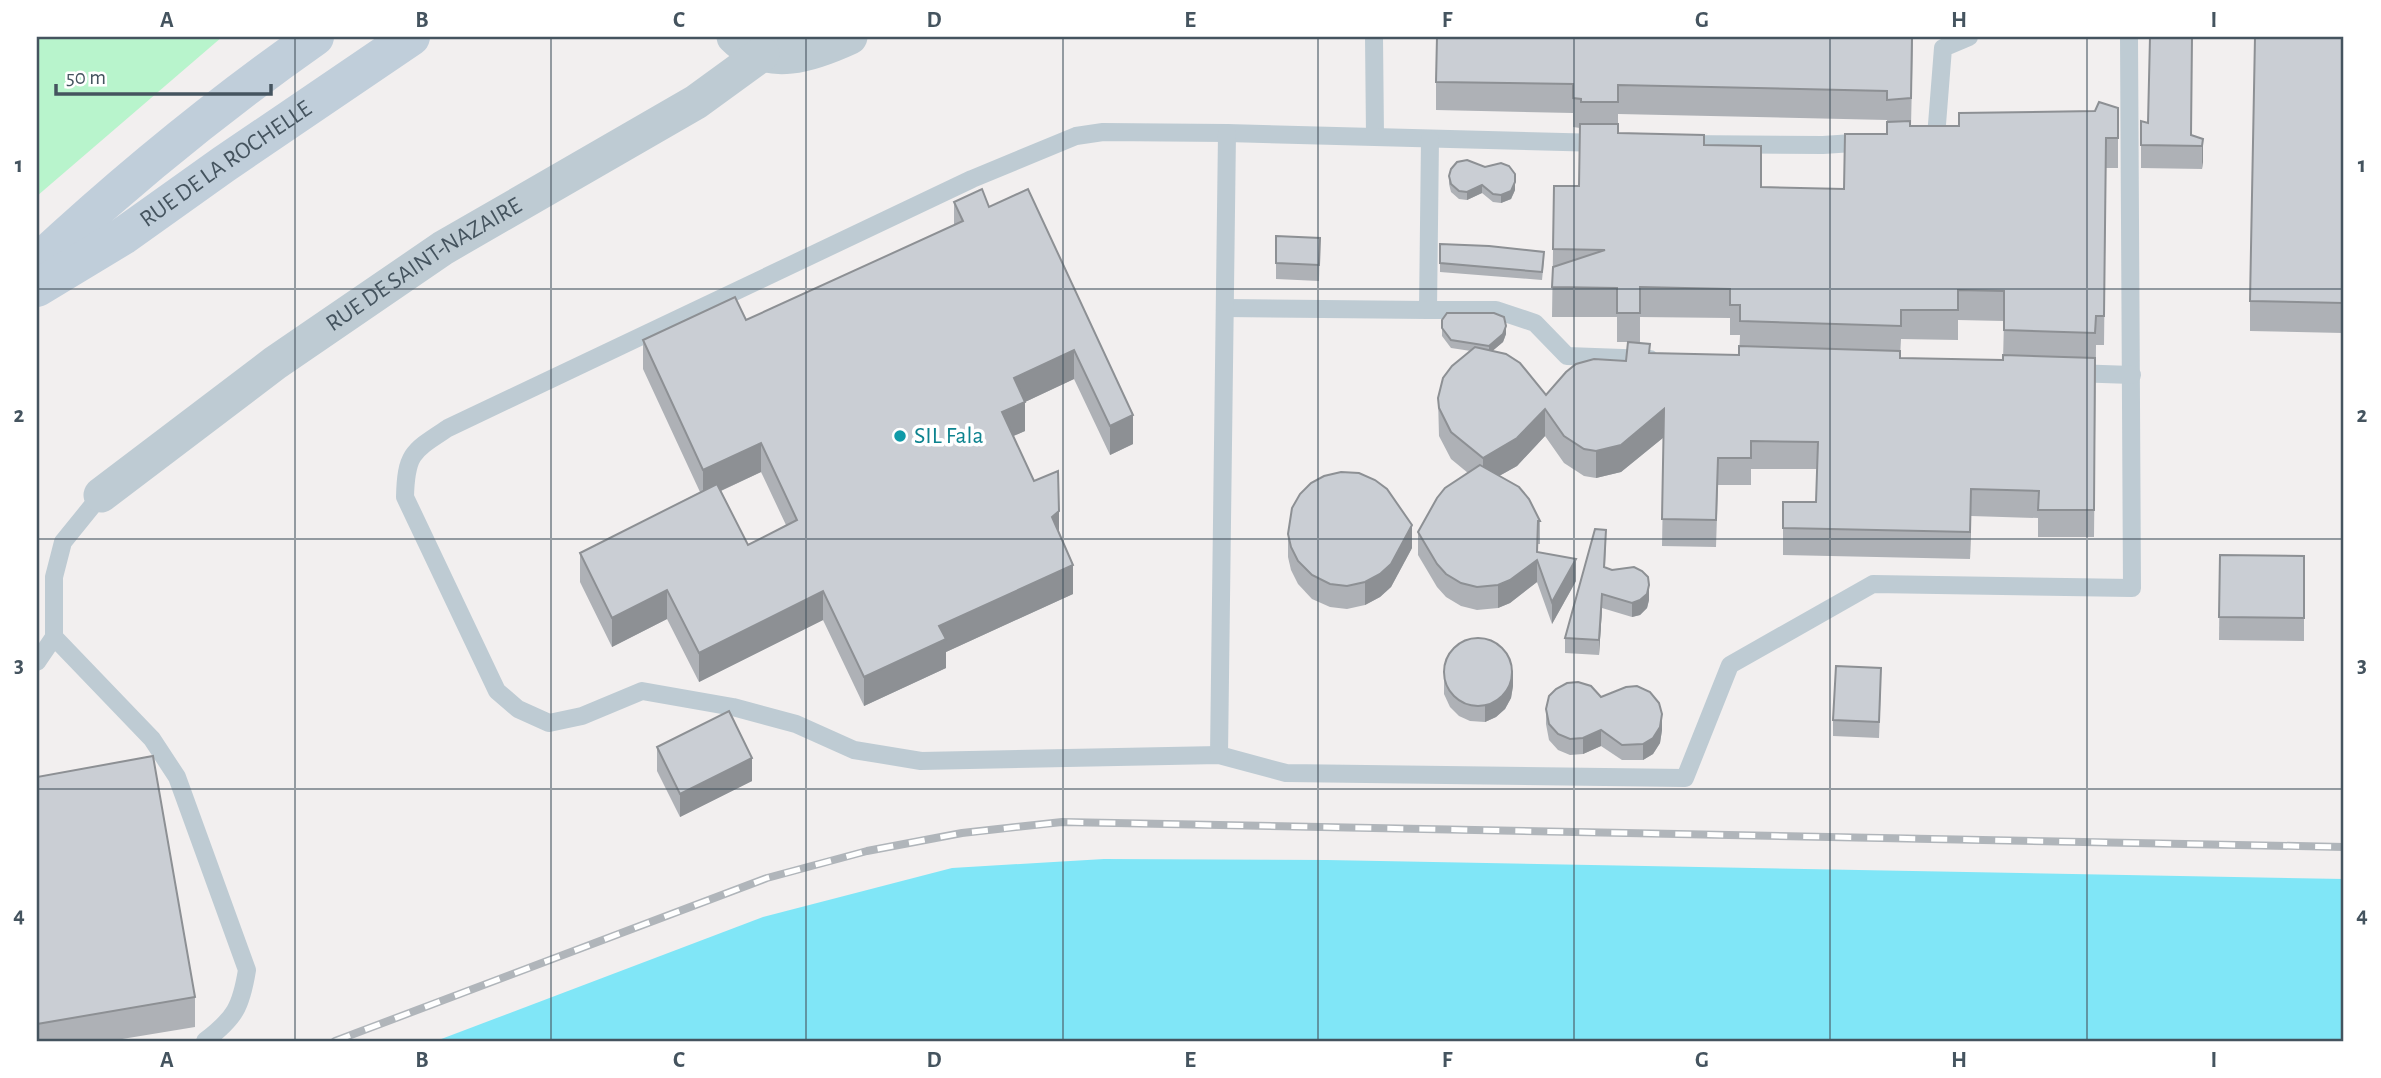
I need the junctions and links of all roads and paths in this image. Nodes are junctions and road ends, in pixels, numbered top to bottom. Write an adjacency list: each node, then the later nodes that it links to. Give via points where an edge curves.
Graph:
1 (315, 37): 15 (main road, RUE DE LA ROCHELLE, via 212,114)
2 (411, 37): 16 (main road, RUE DE LA ROCHELLE, via 123,236)
3 (850, 37): 7 (street, RUE DE SAINT-NAZAIRE, via 800,56 781,58)
4 (1374, 37): 9 (lane)
5 (1969, 37): 11 (lane, via 1943,48 1936,137)
6 (2129, 37): 21 (lane)
7 (748, 46): 22 (street, RUE DE SAINT-NAZAIRE, via 696,102 443,248 275,363)
8 (1227, 133): 9 (lane); 17 (lane); 25 (lane, via 1076,136 972,179 447,428 415,450 405,483 405,497 496,691 517,709 549,723 582,716 642,691 733,707 796,724 854,750 920,761)
9 (1375, 136): 10 (lane)
10 (1430, 139): 13 (lane); 18 (lane)
11 (1911, 139)
12 (1886, 141): 14 (lane)
13 (1620, 143)
14 (1660, 143)
15 (37, 263)
16 (37, 288)
17 (1225, 308): 18 (lane); 25 (lane)
18 (1428, 310): 19 (lane, via 1496,310 1535,323 1567,356)
19 (1664, 359)
20 (2050, 372): 21 (lane)
21 (2132, 375): 25 (lane, via 2132,588 1873,584 1730,665 1685,778 1286,773)
22 (101, 495): 23 (lane, via 63,542 54,577)
23 (54, 637): 24 (lane); 26 (lane, via 152,739 177,777 247,970 243,999 224,1026)
24 (37, 662)
25 (1219, 755)
26 (205, 1041)

